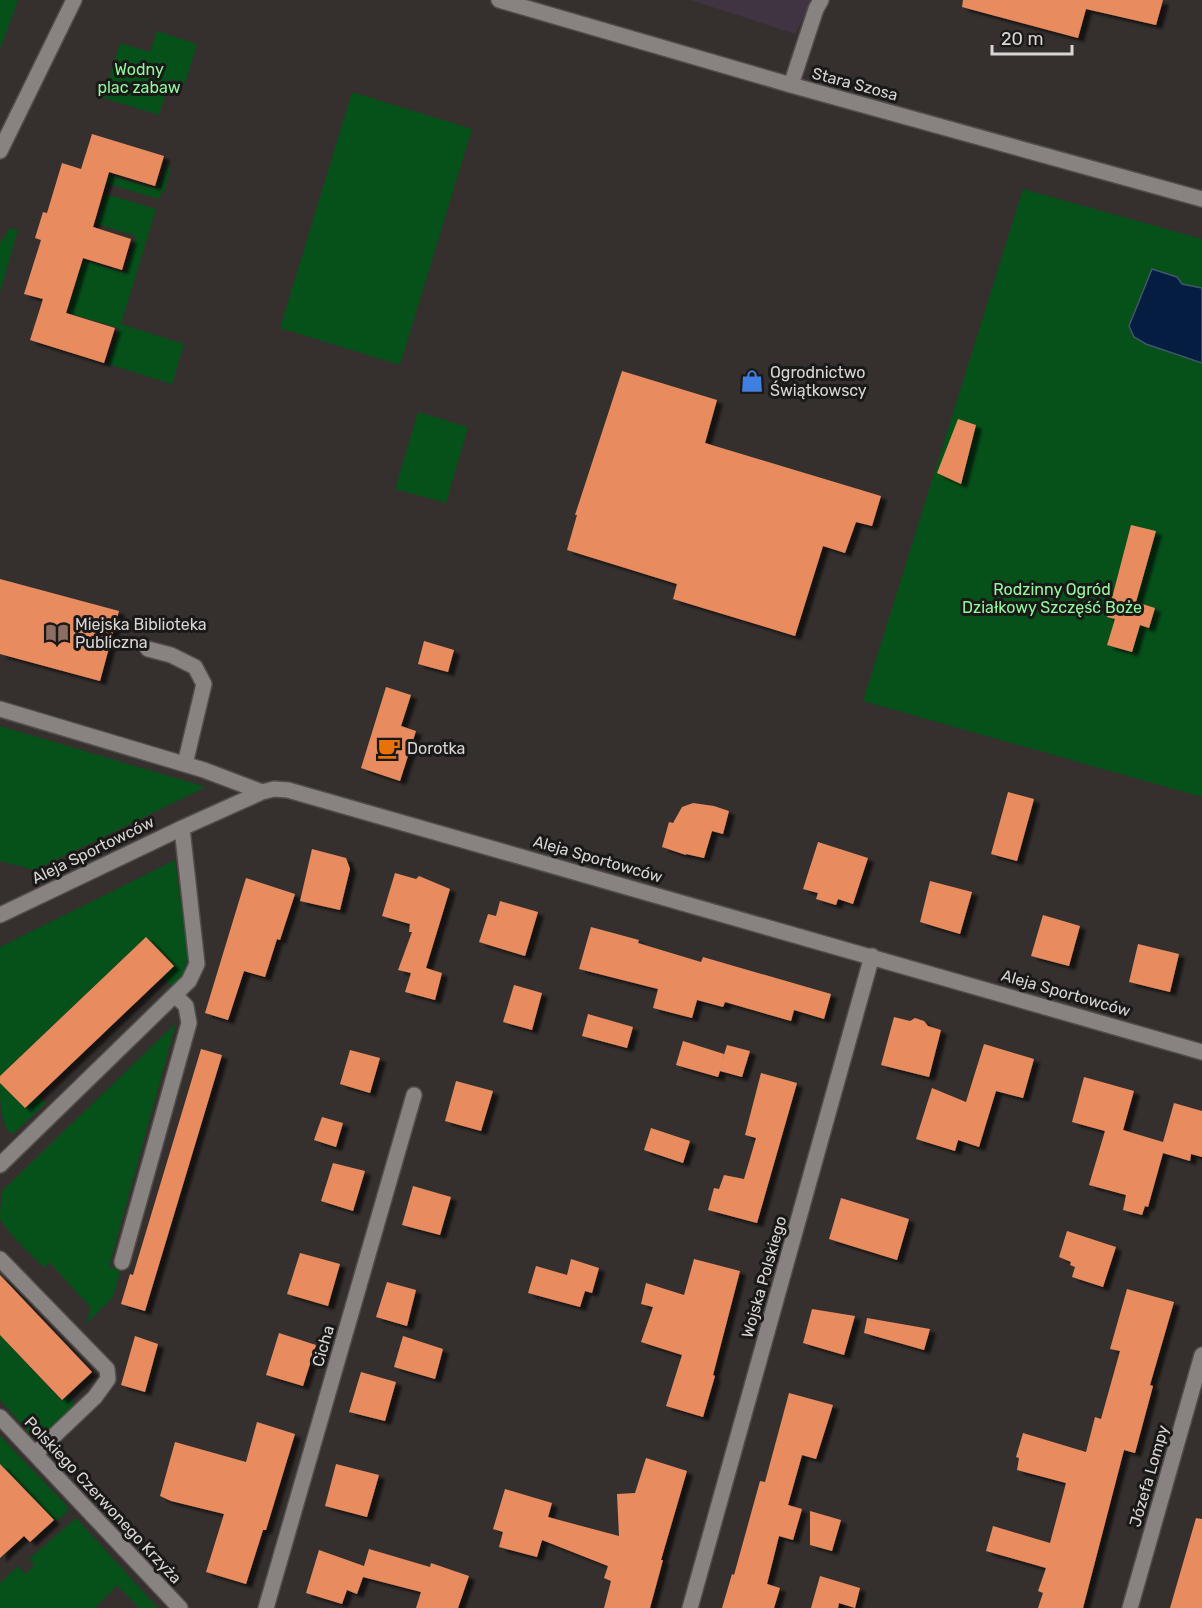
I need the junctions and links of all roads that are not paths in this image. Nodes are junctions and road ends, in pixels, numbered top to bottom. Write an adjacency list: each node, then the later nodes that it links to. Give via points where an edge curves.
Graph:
1 (74, 0): 5 (street)
2 (499, 0): 4 (street, Stara Szosa)
3 (821, 0): 4 (street)
4 (791, 85): 6 (street, Stara Szosa)
5 (0, 151)
6 (1202, 199)
7 (148, 649): 9 (street, via 195,667 204,684)
8 (0, 709): 9 (street)
9 (185, 764): 10 (street)
10 (262, 792): 11 (street, Aleja Sportowców); 13 (street, Aleja Sportowców, via 288,790)
11 (182, 828): 12 (street, Aleja Sportowców); 14 (street, via 197,964 189,981)
12 (0, 915)
13 (872, 956): 15 (street, Aleja Sportowców); 25 (street, Wojska Polskiego)
14 (175, 995): 17 (street); 19 (street, via 186,1006 189,1023)
15 (1202, 1052)
16 (414, 1095): 24 (street, Cicha)
17 (0, 1165)
18 (0, 1259): 22 (street, via 107,1369 108,1379 94,1397)
19 (122, 1262)
20 (1202, 1355): 26 (street, Józefa Lompy)
21 (0, 1417): 22 (street, Polskiego Czerwonego Krzyża)
22 (35, 1454): 23 (street, Polskiego Czerwonego Krzyża)
23 (180, 1608)
24 (266, 1608)
25 (690, 1608)
26 (1130, 1608)

